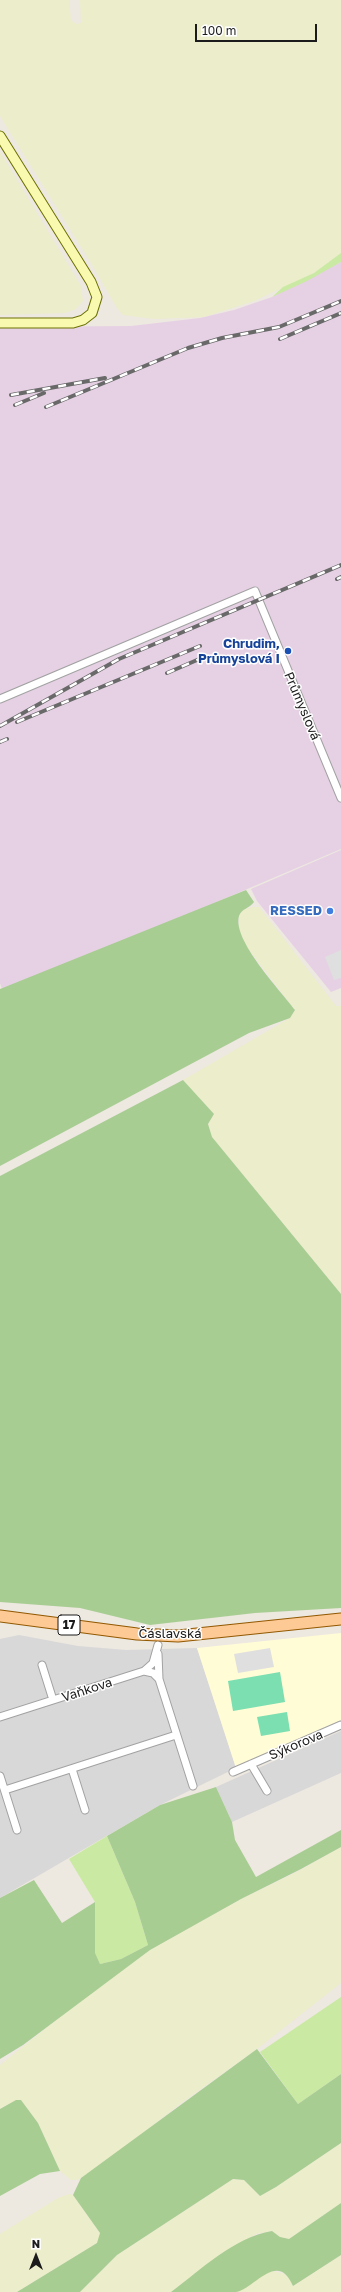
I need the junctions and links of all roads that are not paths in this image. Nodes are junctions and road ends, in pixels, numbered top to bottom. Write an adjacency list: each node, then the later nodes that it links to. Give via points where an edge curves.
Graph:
1 (0, 136): 2 (street, via 91,282 97,301 90,316 78,322)
2 (0, 323)
3 (0, 699): 4 (street, Průmyslová, via 255,591)
4 (341, 798)
5 (0, 1616): 7 (main road, Čáslavská / 17)
6 (341, 1618): 7 (main road, Čáslavská / 17)
7 (158, 1640): 9 (street, via 153,1663); 10 (street)
8 (42, 1666): 11 (street)
9 (144, 1671): 10 (street); 11 (street, Vaňkova)
10 (158, 1679): 14 (street)
11 (53, 1700): 12 (street, Vaňkova)
12 (0, 1717)
13 (341, 1725): 15 (street, Sýkorova)
14 (176, 1734): 16 (street); 19 (street)
15 (251, 1764): 17 (street, Sýkorova); 21 (street, Sýkorova)
16 (72, 1769): 20 (street); 22 (street)
17 (233, 1772)
18 (0, 1776): 20 (street)
19 (193, 1786)
20 (5, 1790): 23 (street)
21 (266, 1791)
22 (85, 1810)
23 (17, 1830)

